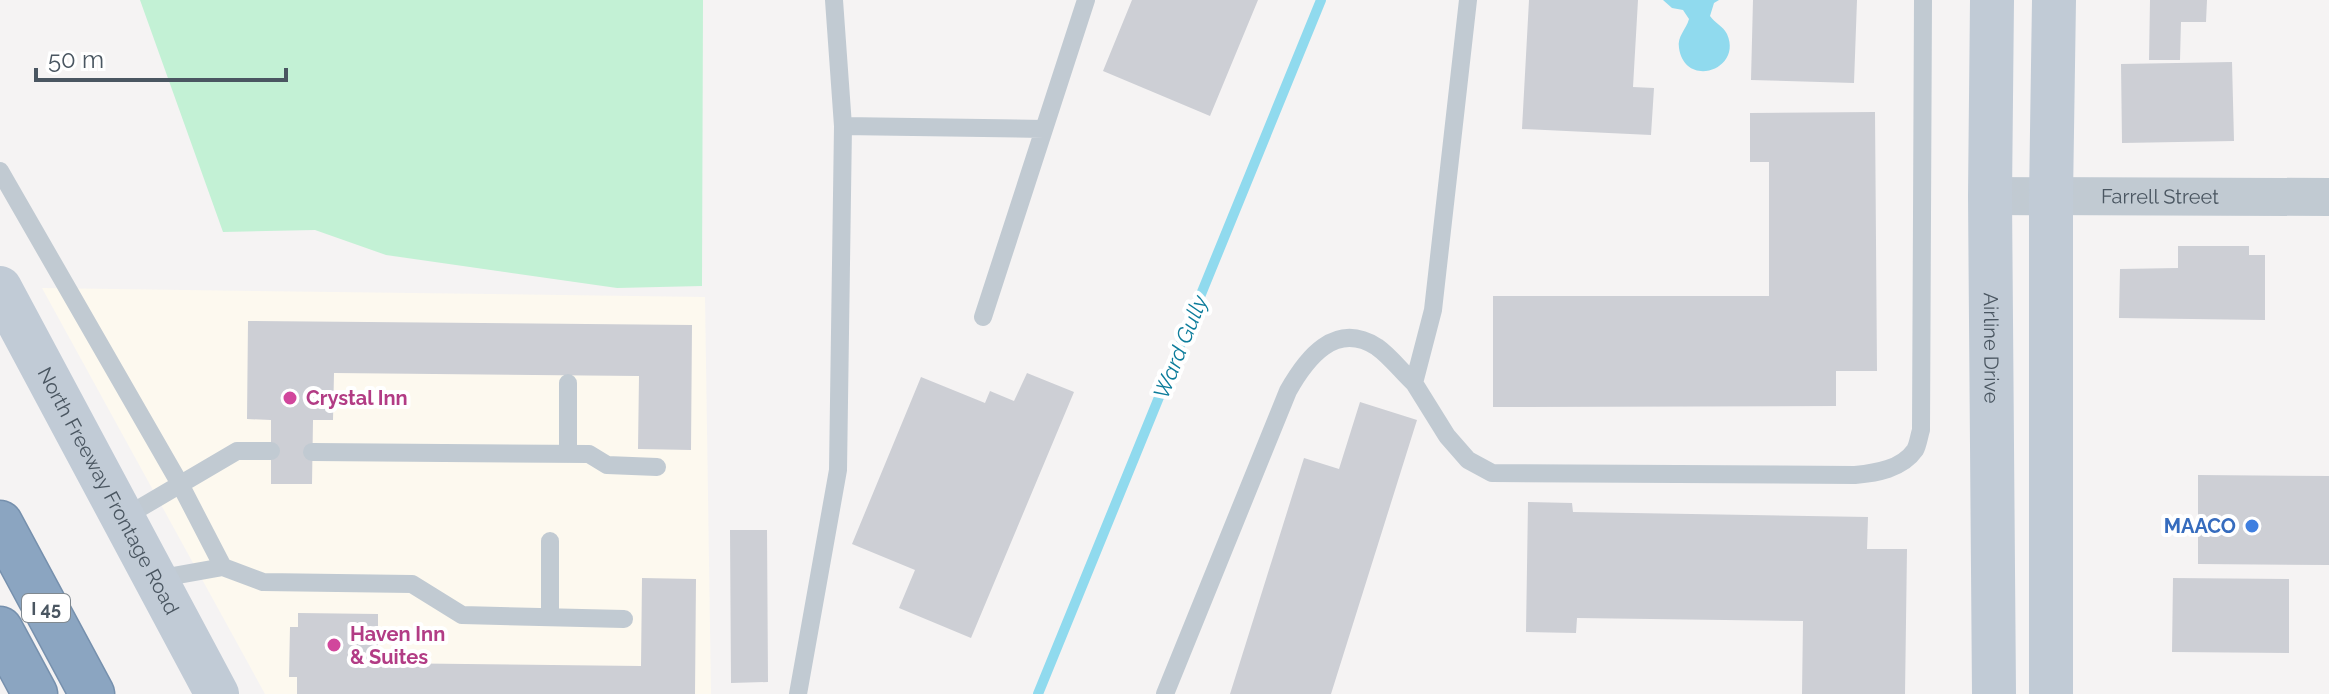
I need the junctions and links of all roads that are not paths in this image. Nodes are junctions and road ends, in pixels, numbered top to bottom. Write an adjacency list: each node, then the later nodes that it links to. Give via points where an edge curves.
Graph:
1 (834, 0): 7 (lane)
2 (1086, 0): 8 (lane)
3 (1468, 0): 16 (lane, via 1433,310)
4 (1923, 0): 16 (lane, via 1921,430 1915,450 1899,463 1881,473 1855,475 1492,473 1468,460 1447,436)
5 (1992, 0): 10 (main road, Airline Drive)
6 (2054, 0): 11 (main road)
7 (843, 126): 8 (lane); 35 (lane, via 838,470)
8 (1044, 129): 14 (lane)
9 (0, 171): 21 (lane)
10 (1990, 196): 11 (street, Farrell Street); 26 (main road, Airline Drive)
11 (2051, 197): 12 (street, Farrell Street); 27 (main road)
12 (2329, 197)
13 (0, 288): 22 (main road, North Freeway Frontage Road)
14 (983, 317)
15 (568, 383): 19 (lane)
16 (1414, 383): 36 (lane, via 1377,347 1355,339 1314,352 1288,391)
17 (271, 451): 21 (lane, via 237,451)
18 (312, 452): 19 (lane)
19 (568, 454): 20 (lane, via 589,454 607,465)
20 (657, 467)
21 (180, 484): 22 (lane); 25 (lane)
22 (123, 518): 28 (main road, North Freeway Frontage Road)
23 (0, 523): 33 (highway, I 45)
24 (550, 541): 29 (lane)
25 (223, 567): 28 (lane); 29 (lane, via 263,582 412,584 462,615)
26 (1995, 569): 27 (main road); 37 (main road, Airline Drive)
27 (2051, 571): 38 (main road)
28 (156, 579): 34 (main road, North Freeway Frontage Road)
29 (550, 617): 30 (lane)
30 (624, 619)
31 (0, 629): 32 (highway)
32 (35, 694)
33 (92, 694)
34 (217, 694)
35 (798, 694)
36 (1165, 694)
37 (1994, 694)
38 (2051, 694)

